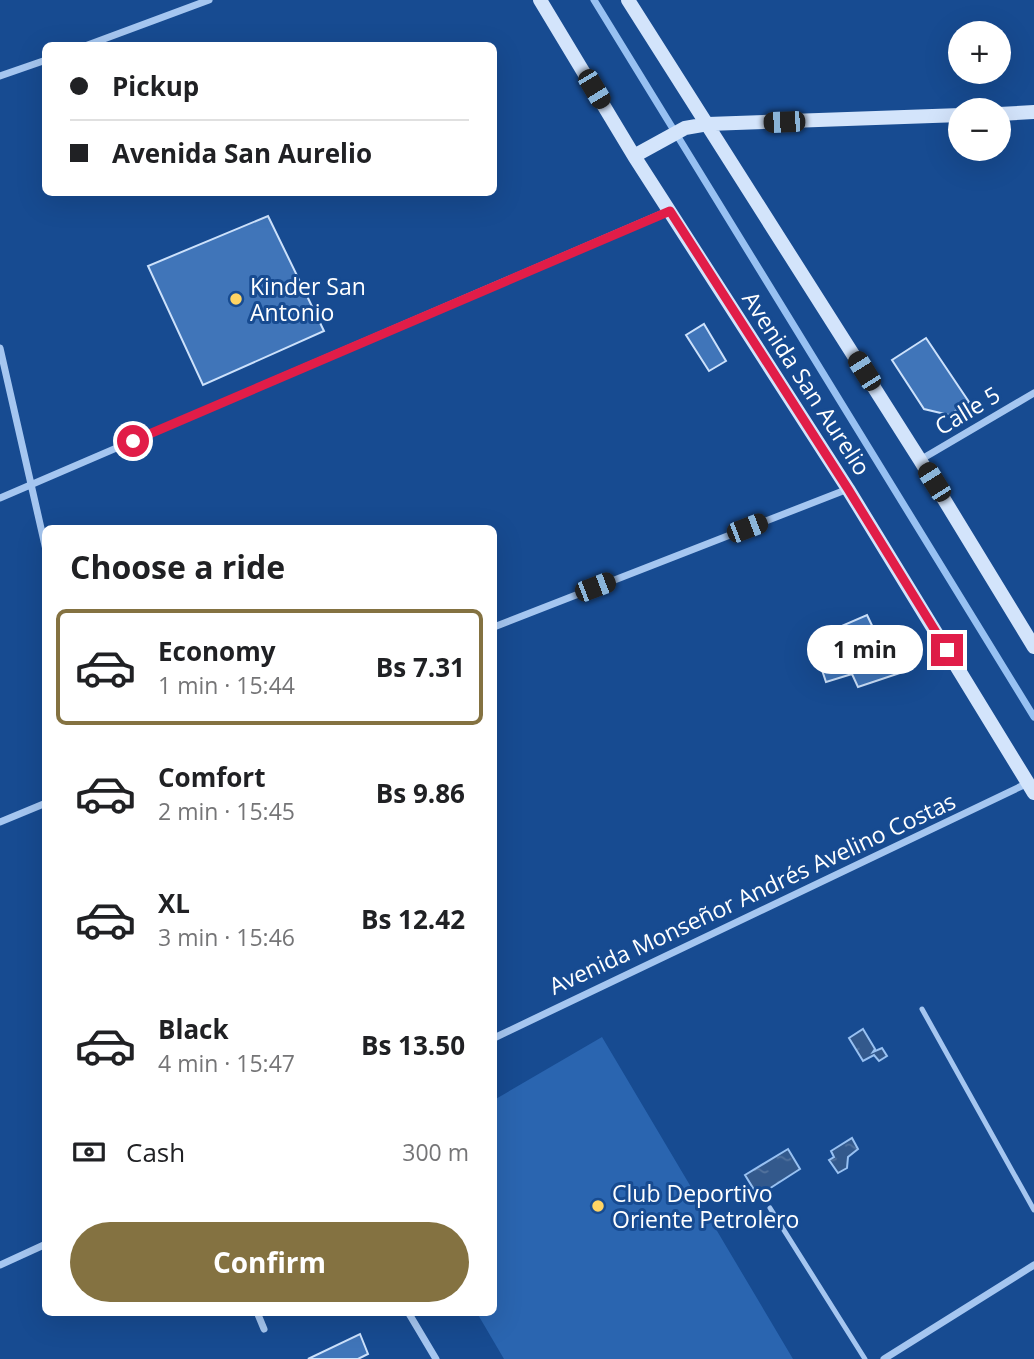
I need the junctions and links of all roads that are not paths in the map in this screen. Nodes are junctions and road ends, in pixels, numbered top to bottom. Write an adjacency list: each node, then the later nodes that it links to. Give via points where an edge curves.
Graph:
1 (209, 0): 4 (street)
2 (540, 0): 11 (main road, Avenida San Aurelio)
3 (628, 0): 10 (main road)
4 (96, 42)
5 (42, 61): 6 (street)
6 (0, 76)
7 (1034, 112): 8 (main road)
8 (1011, 113)
9 (948, 115): 10 (main road)
10 (708, 124): 11 (main road, via 685,128); 15 (main road)
11 (634, 156): 12 (main road, Avenida San Aurelio)
12 (670, 211): 16 (street); 17 (main road, Avenida San Aurelio)
13 (0, 348): 16 (street)
14 (1034, 393): 15 (street, Calle 5)
15 (920, 460): 21 (main road)
16 (30, 485): 18 (street); 19 (street)
17 (848, 489): 20 (street); 22 (main road, Avenida San Aurelio)
18 (0, 498)
19 (42, 534)
20 (497, 626)
21 (1034, 647)
22 (1031, 788): 26 (street, Avenida Monseñor Andrés Avelino Costas)
23 (42, 805): 24 (street)
24 (0, 822)
25 (922, 1009): 28 (lane)
26 (497, 1037)
27 (770, 1208): 36 (lane)
28 (1034, 1210)
29 (42, 1246): 30 (street)
30 (0, 1265)
31 (1034, 1265): 37 (street)
32 (259, 1316): 34 (street)
33 (410, 1316): 35 (street)
34 (264, 1329)
35 (436, 1359)
36 (865, 1359)
37 (884, 1359)

